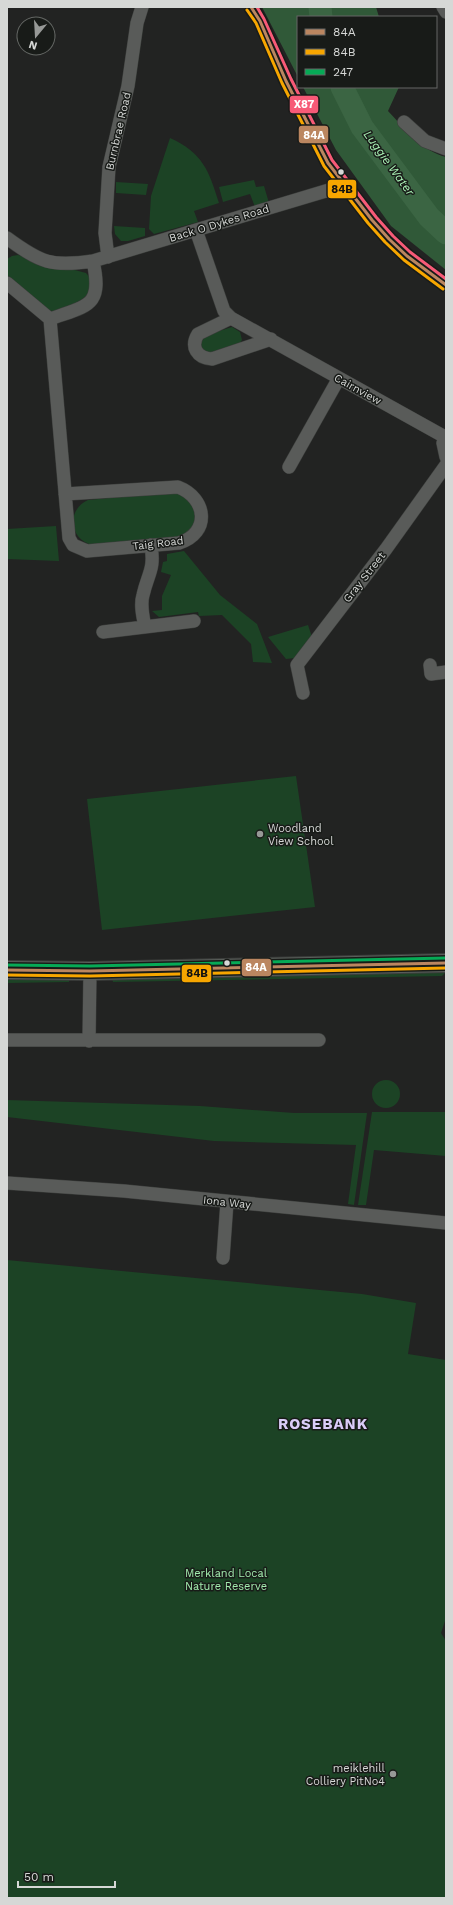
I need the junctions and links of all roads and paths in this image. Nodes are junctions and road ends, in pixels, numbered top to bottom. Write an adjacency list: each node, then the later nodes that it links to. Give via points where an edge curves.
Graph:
1 (142, 7): 10 (street, Burnbrae Road, via 137,23 128,86 108,173 105,233)
2 (251, 7): 7 (street, via 260,21 315,140)
3 (443, 7): 4 (street)
4 (446, 12)
5 (404, 122): 6 (street, via 425,141)
6 (446, 149)
7 (342, 182): 8 (street, Back O Dykes Road, via 329,190); 13 (street, via 389,239 407,256)
8 (196, 230): 10 (street, Back O Dykes Road); 14 (street, Cairnview, via 224,311)
9 (8, 240): 11 (street, Back O Dykes Road, via 33,255 58,265)
10 (108, 257): 11 (street, Back O Dykes Road)
11 (93, 261): 15 (street, via 97,287 92,300 86,306)
12 (7, 283): 15 (street)
13 (446, 284)
14 (232, 318): 16 (street, Cairnview); 16 (street, via 198,334 194,343 200,356 212,359)
15 (50, 319): 22 (street, Taig Road)
16 (271, 340): 17 (street, Cairnview)
17 (339, 378): 18 (street, Cairnview); 21 (street)
18 (446, 437): 19 (street, Cairnview, via 443,450)
19 (446, 457)
20 (446, 465): 29 (street, Gray Street, via 297,666)
21 (290, 467)
22 (65, 494): 23 (street, Taig Road, via 69,538 73,544 87,551); 23 (street, Taig Road, via 170,487 185,490 193,496 202,514 198,530 188,540 179,543)
23 (150, 545): 25 (street, via 153,564 142,596)
24 (194, 621): 25 (street)
25 (145, 627): 26 (street)
26 (103, 632)
27 (430, 665): 28 (street, via 431,674)
28 (446, 672)
29 (302, 693)
30 (446, 963): 32 (main road)
31 (7, 970): 32 (main road)
32 (90, 971): 35 (street)
33 (7, 1040): 35 (street)
34 (319, 1040): 35 (street)
35 (89, 1041)
36 (7, 1183): 37 (street, Iona Way, via 124,1191)
37 (227, 1202): 38 (street, Iona Way); 39 (street)
38 (446, 1223)
39 (223, 1258)

